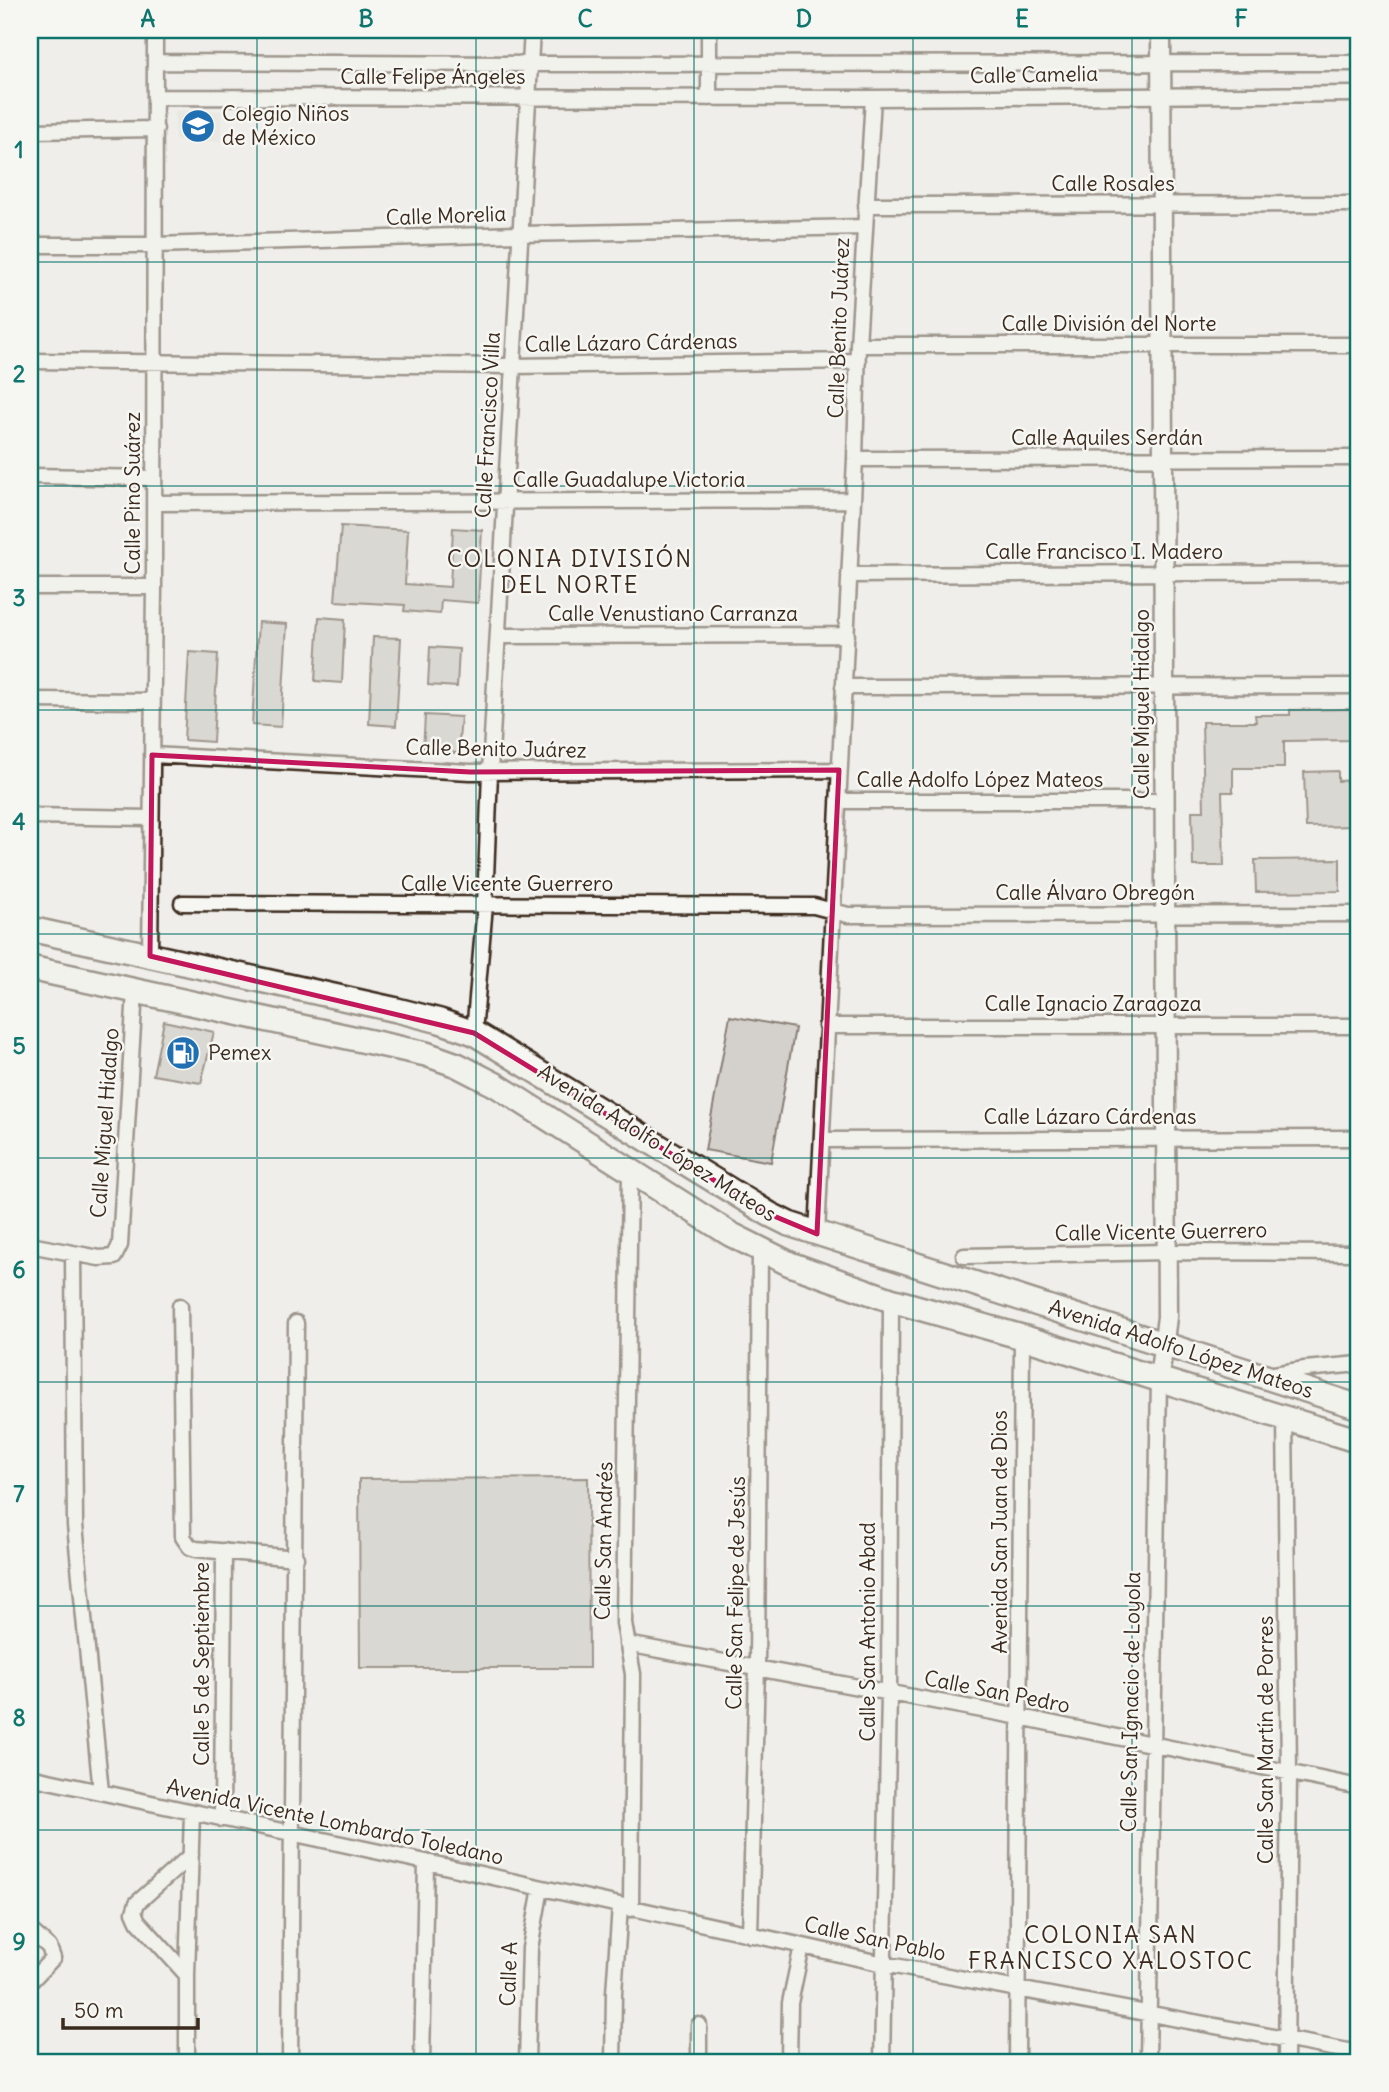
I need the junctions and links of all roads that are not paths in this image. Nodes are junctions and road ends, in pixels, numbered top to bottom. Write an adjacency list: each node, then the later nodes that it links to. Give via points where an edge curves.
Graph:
1 (155, 30): 5 (street, Calle Pino Suárez)
2 (532, 30): 7 (street, Calle Francisco Villa)
3 (709, 30): 8 (street)
4 (1161, 30): 9 (street, Calle Miguel Hidalgo)
5 (155, 62): 7 (street, Calle Felipe Ángeles); 12 (street, Calle Pino Suárez)
6 (1359, 63): 9 (street, Calle Camelia)
7 (530, 64): 8 (street, Calle Felipe Ángeles); 15 (street, Calle Francisco Villa)
8 (708, 64): 9 (street, Calle Camelia); 13 (street)
9 (1161, 64): 11 (street, Calle Miguel Hidalgo)
10 (1359, 94): 11 (street, Calle Camelia)
11 (1161, 95): 14 (street, Calle Camelia); 20 (street, Calle Miguel Hidalgo)
12 (156, 97): 15 (street, Calle Felipe Ángeles); 16 (street, Calle Pino Suárez)
13 (709, 98): 14 (street, Calle Camelia); 15 (street, Calle Felipe Ángeles)
14 (873, 98): 19 (street, Calle Benito Juárez)
15 (528, 99): 22 (street, Calle Francisco Villa)
16 (156, 129): 17 (street); 24 (street, Calle Pino Suárez)
17 (30, 131)
18 (1359, 204): 20 (street, Calle Rosales)
19 (866, 205): 20 (street, Calle Rosales); 21 (street, Calle Benito Juárez)
20 (1162, 205): 26 (street, Calle Miguel Hidalgo)
21 (864, 228): 22 (street, Calle Morelia); 25 (street, Calle Benito Juárez)
22 (520, 234): 24 (street, Calle Morelia); 31 (street, Calle Francisco Villa)
23 (30, 245): 24 (street, Calle Morelia)
24 (155, 245): 30 (street, Calle Pino Suárez)
25 (858, 345): 26 (street, Calle División del Norte); 29 (street, Calle Benito Juárez)
26 (1164, 345): 27 (street, Calle División del Norte); 34 (street, Calle Miguel Hidalgo)
27 (1359, 345)
28 (30, 361): 30 (street, Calle Lázaro Cárdenas)
29 (858, 361): 31 (street, Calle Lázaro Cárdenas); 33 (street, Calle Benito Juárez)
30 (154, 362): 31 (street, Calle Lázaro Cárdenas); 36 (street, Calle Pino Suárez)
31 (512, 366): 38 (street, Calle Francisco Villa)
32 (1359, 458): 34 (street, Calle Aquiles Serdán)
33 (855, 459): 34 (street, Calle Aquiles Serdán); 37 (street, Calle Benito Juárez)
34 (1164, 460): 40 (street, Calle Miguel Hidalgo)
35 (30, 476): 36 (street)
36 (154, 478): 39 (street, Calle Pino Suárez)
37 (852, 500): 38 (street, Calle Guadalupe Victoria); 42 (street, Calle Benito Juárez)
38 (505, 501): 39 (street, Calle Guadalupe Victoria); 46 (street, Calle Francisco Villa)
39 (154, 503): 44 (street, Calle Pino Suárez)
40 (1165, 572): 41 (street, Calle Francisco I. Madero); 42 (street, Calle Francisco I. Madero); 47 (street, Calle Miguel Hidalgo)
41 (1359, 572)
42 (849, 575): 45 (street, Calle Benito Juárez)
43 (30, 587): 44 (street)
44 (154, 587): 51 (street, Calle Pino Suárez)
45 (846, 635): 46 (street, Calle Venustiano Carranza); 49 (street, Calle Benito Juárez)
46 (499, 636): 54 (street, Calle Francisco Villa)
47 (1164, 686): 48 (street); 49 (street); 56 (street, Calle Miguel Hidalgo)
48 (1359, 686)
49 (843, 687): 53 (street, Calle Benito Juárez)
50 (30, 701): 51 (street)
51 (152, 701): 52 (street, Calle Pino Suárez)
52 (152, 755): 54 (street, Calle Benito Juárez); 58 (street, Calle Pino Suárez)
53 (839, 770): 54 (street, Calle Benito Juárez); 55 (street, Calle Benito Juárez)
54 (490, 772): 60 (street, Calle Francisco Villa)
55 (838, 801): 56 (street, Calle Adolfo López Mateos); 61 (street, Calle Benito Juárez)
56 (1164, 801): 62 (street, Calle Miguel Hidalgo)
57 (30, 816): 58 (street)
58 (150, 818): 66 (street, Calle Pino Suárez)
59 (181, 903): 60 (street, Calle Vicente Guerrero)
60 (485, 905): 61 (street, Calle Vicente Guerrero, via 814,906); 73 (street, Calle Francisco Villa)
61 (832, 910): 62 (street, Calle Álvaro Obregón, via 848,915); 71 (street, Calle Benito Juárez)
62 (1164, 914): 63 (street, Calle Álvaro Obregón); 70 (street, Calle Miguel Hidalgo)
63 (1359, 914)
64 (30, 929): 65 (main road, Avenida Adolfo López Mateos)
65 (62, 936): 66 (main road, Avenida Adolfo López Mateos); 68 (main road)
66 (150, 956): 73 (main road, Avenida Adolfo López Mateos, via 397,1010)
67 (30, 968): 68 (main road, Avenida Adolfo López Mateos)
68 (55, 975): 69 (main road, Avenida Adolfo López Mateos)
69 (135, 990): 77 (main road, Avenida Adolfo López Mateos, via 392,1045 457,1065); 83 (street, Calle Miguel Hidalgo, via 120,1245 114,1257)
70 (1164, 1025): 71 (street, Calle Ignacio Zaragoza); 72 (street, Calle Ignacio Zaragoza); 74 (street, Calle Miguel Hidalgo)
71 (826, 1026): 76 (street, Calle Benito Juárez)
72 (1359, 1026)
73 (474, 1033): 78 (main road, Avenida Adolfo López Mateos, via 769,1214)
74 (1165, 1138): 75 (street, Calle Lázaro Cárdenas); 76 (street, Calle Lázaro Cárdenas); 81 (street, Calle Miguel Hidalgo)
75 (1359, 1138)
76 (822, 1140): 78 (street, Calle Benito Juárez)
77 (630, 1171): 80 (main road, Avenida Adolfo López Mateos); 98 (street, Calle San Andrés)
78 (817, 1234): 89 (main road, Avenida Adolfo López Mateos)
79 (30, 1245): 83 (street)
80 (760, 1251): 85 (main road, Avenida Adolfo López Mateos); 99 (street, Calle San Felipe de Jesús)
81 (1166, 1252): 82 (street, Calle Vicente Guerrero); 84 (street, Calle Vicente Guerrero); 89 (street, Calle Miguel Hidalgo)
82 (1359, 1252)
83 (73, 1254): 106 (street, via 75,1525)
84 (964, 1256)
85 (891, 1300): 88 (main road, Avenida Adolfo López Mateos); 100 (street, Calle San Antonio Abad)
86 (180, 1306): 96 (street, via 183,1537 190,1547)
87 (296, 1323): 97 (street)
88 (1022, 1337): 92 (main road, Avenida Adolfo López Mateos); 101 (street, Avenida San Juan de Dios)
89 (1164, 1344): 91 (main road, Avenida Adolfo López Mateos); 92 (street, Calle San Ignacio de Loyola)
90 (1359, 1364): 91 (street)
91 (1263, 1376): 93 (main road, Avenida Adolfo López Mateos)
92 (1159, 1379): 94 (main road, Avenida Adolfo López Mateos); 102 (street, Calle San Ignacio de Loyola)
93 (1359, 1407)
94 (1285, 1418): 95 (main road, Avenida Adolfo López Mateos); 103 (street, Calle San Martín de Porres)
95 (1359, 1441)
96 (224, 1551): 97 (street); 108 (street, Calle 5 de Septiembre)
97 (296, 1558): 109 (street)
98 (627, 1644): 99 (street, Calle San Pedro); 113 (street, Calle San Andrés, via 634,1674)
99 (757, 1667): 100 (street, Calle San Pedro); 115 (street, Calle San Felipe de Jesús)
100 (889, 1694): 101 (street, Calle San Pedro); 117 (street, Calle San Antonio Abad)
101 (1020, 1717): 102 (street, Calle San Pedro); 120 (street, Avenida San Juan de Dios)
102 (1154, 1744): 103 (street, Calle San Pedro); 121 (street, Calle San Ignacio de Loyola)
103 (1289, 1772): 105 (street, Calle San Pedro); 123 (street, Calle San Martín de Porres)
104 (30, 1777): 106 (street, Avenida Vicente Lombardo Toledano)
105 (1359, 1787)
106 (101, 1792): 107 (street, Avenida Vicente Lombardo Toledano)
107 (192, 1813): 108 (street, Avenida Vicente Lombardo Toledano); 110 (street)
108 (222, 1819): 109 (street, Avenida Vicente Lombardo Toledano)
109 (293, 1834): 111 (street, Avenida Vicente Lombardo Toledano); 126 (street)
110 (191, 1855): 118 (street); 118 (street, via 137,1903 134,1912)
111 (426, 1862): 112 (street, Avenida Vicente Lombardo Toledano); 127 (street)
112 (541, 1888): 113 (street, Avenida Vicente Lombardo Toledano); 128 (street, Calle A, via 530,1948)
113 (625, 1907): 115 (street, Calle San Pablo); 129 (street, via 614,1993)
114 (30, 1930): 119 (street, via 53,1954 51,1962)
115 (750, 1935): 116 (street, Calle San Pablo)
116 (802, 1946): 117 (street, Calle San Pablo); 131 (street, via 790,2003)
117 (884, 1964): 120 (street, Calle San Pablo); 132 (street, Calle San Antonio Abad)
118 (187, 1975): 125 (street)
119 (30, 1982)
120 (1017, 1988): 121 (street, Calle San Pablo); 133 (street, Avenida San Juan de Dios)
121 (1148, 2013): 123 (street, Calle San Pablo); 134 (street, Calle San Ignacio de Loyola)
122 (699, 2025): 130 (street)
123 (1286, 2040): 124 (street, Calle San Pablo); 135 (street, Calle San Martín de Porres)
124 (1359, 2053)
125 (187, 2062)
126 (290, 2062)
127 (422, 2062)
128 (527, 2062)
129 (613, 2062)
130 (699, 2062)
131 (789, 2062)
132 (881, 2062)
133 (1017, 2062)
134 (1148, 2062)
135 (1286, 2062)

